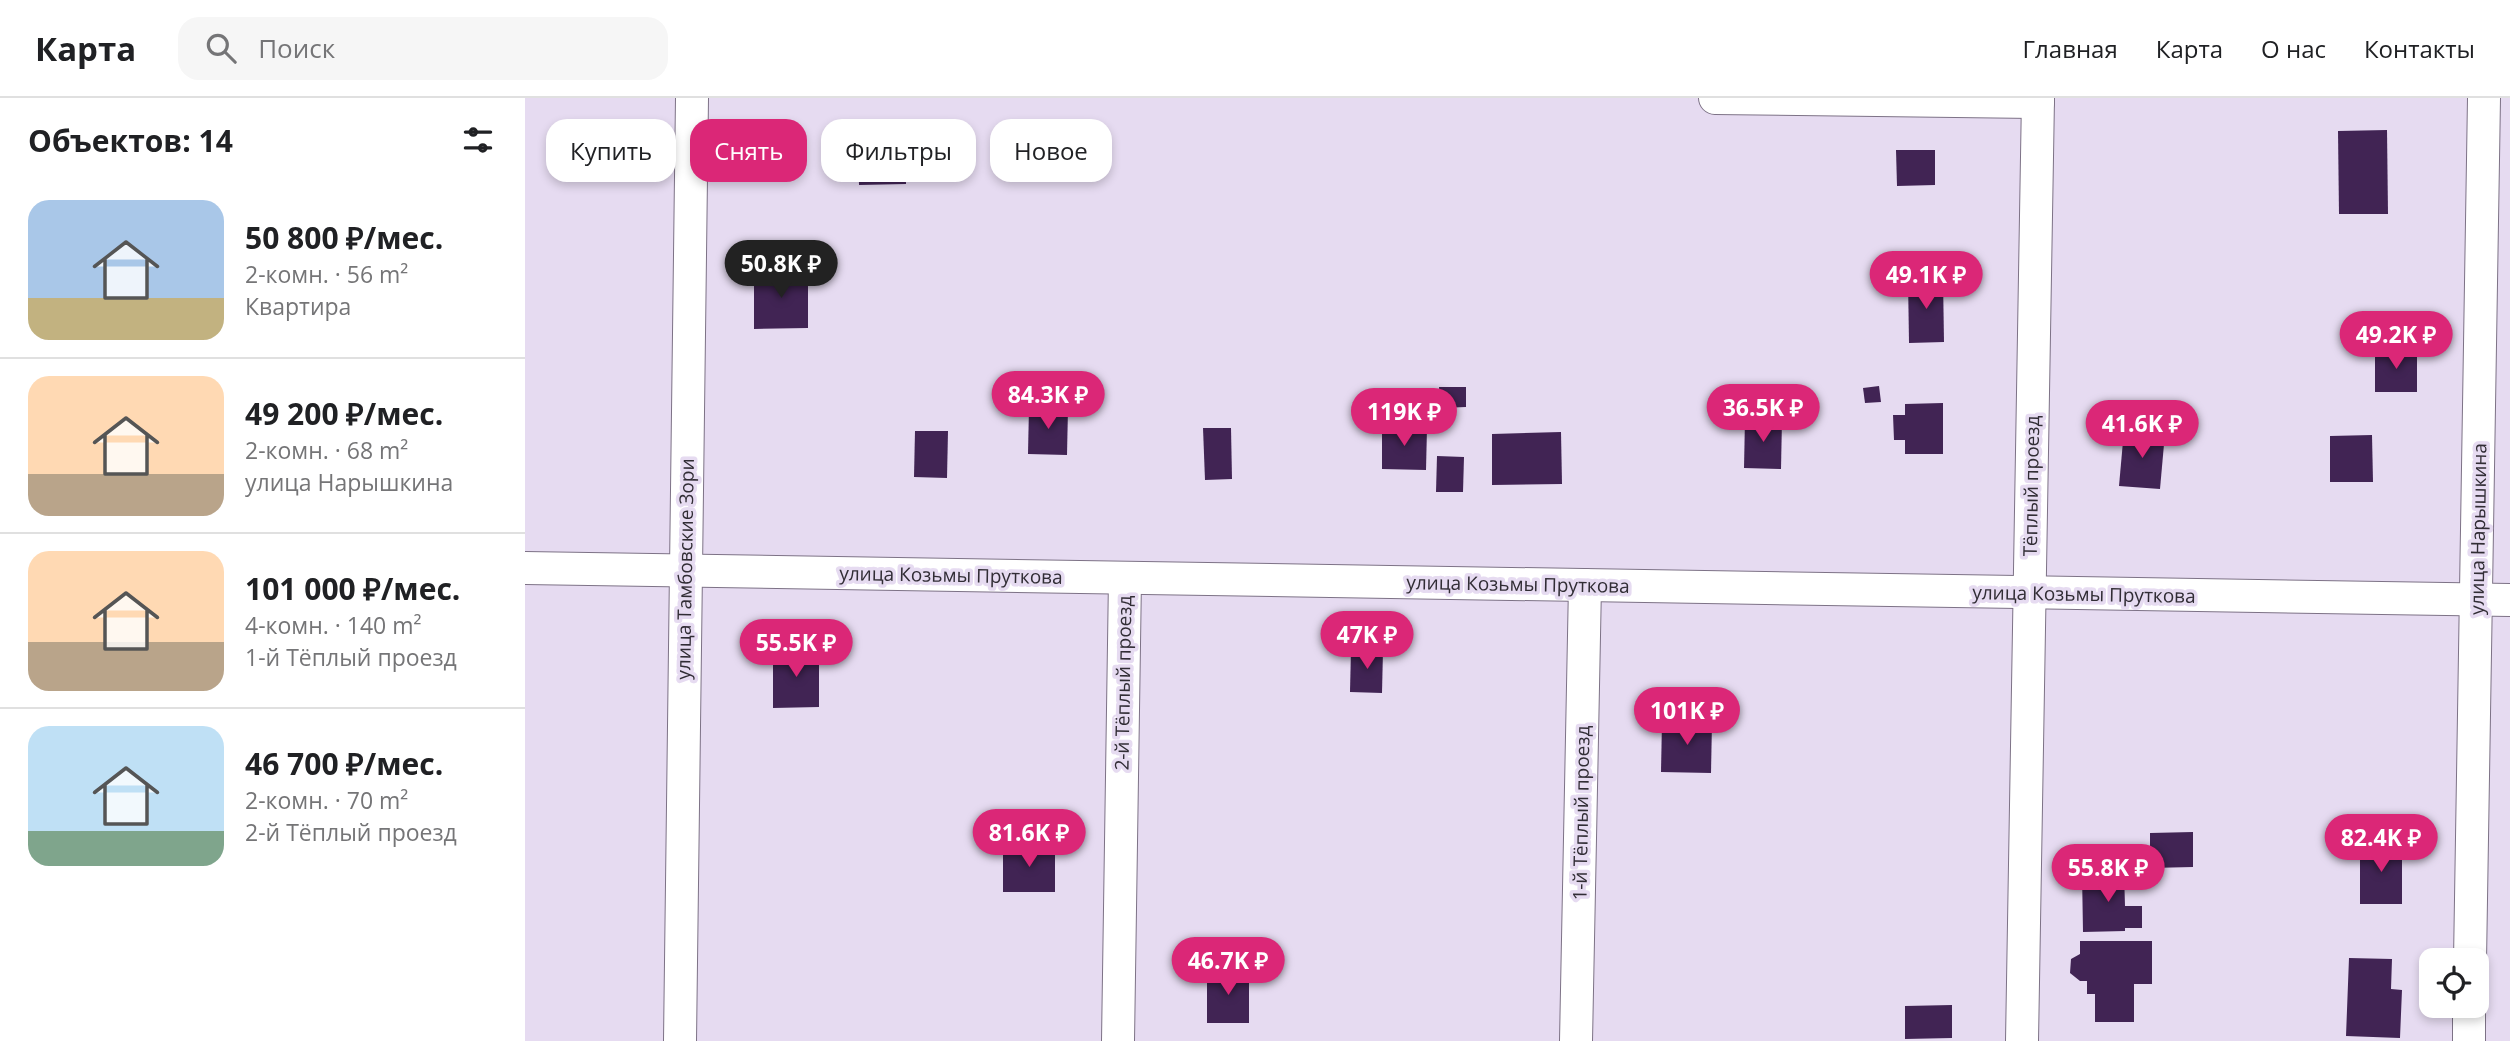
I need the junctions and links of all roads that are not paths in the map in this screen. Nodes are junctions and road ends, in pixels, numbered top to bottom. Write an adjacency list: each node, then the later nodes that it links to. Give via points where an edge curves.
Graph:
1 (692, 98): 6 (street, улица Тамбовские Зори)
2 (1715, 98): 4 (street)
3 (2484, 98): 10 (street, улица Нарышкина)
4 (2038, 100): 9 (street, Тёплый проезд)
5 (525, 568): 6 (street, улица Козьмы Пруткова)
6 (685, 571): 7 (street, улица Козьмы Пруткова); 14 (street, улица Тамбовские Зори)
7 (1125, 578): 8 (street, улица Козьмы Пруткова); 15 (street, 2-й Тёплый проезд)
8 (1585, 585): 9 (street, улица Козьмы Пруткова); 16 (street, 1-й Тёплый проезд)
9 (2029, 593): 10 (street, улица Козьмы Пруткова); 17 (street, Тёплый проезд)
10 (2477, 600): 11 (street, улица Козьмы Пруткова); 12 (street, улица Нарышкина)
11 (2510, 600)
12 (2470, 948)
13 (2469, 1018): 18 (street)
14 (680, 1041)
15 (1118, 1041)
16 (1576, 1041)
17 (2022, 1041)
18 (2469, 1041)

